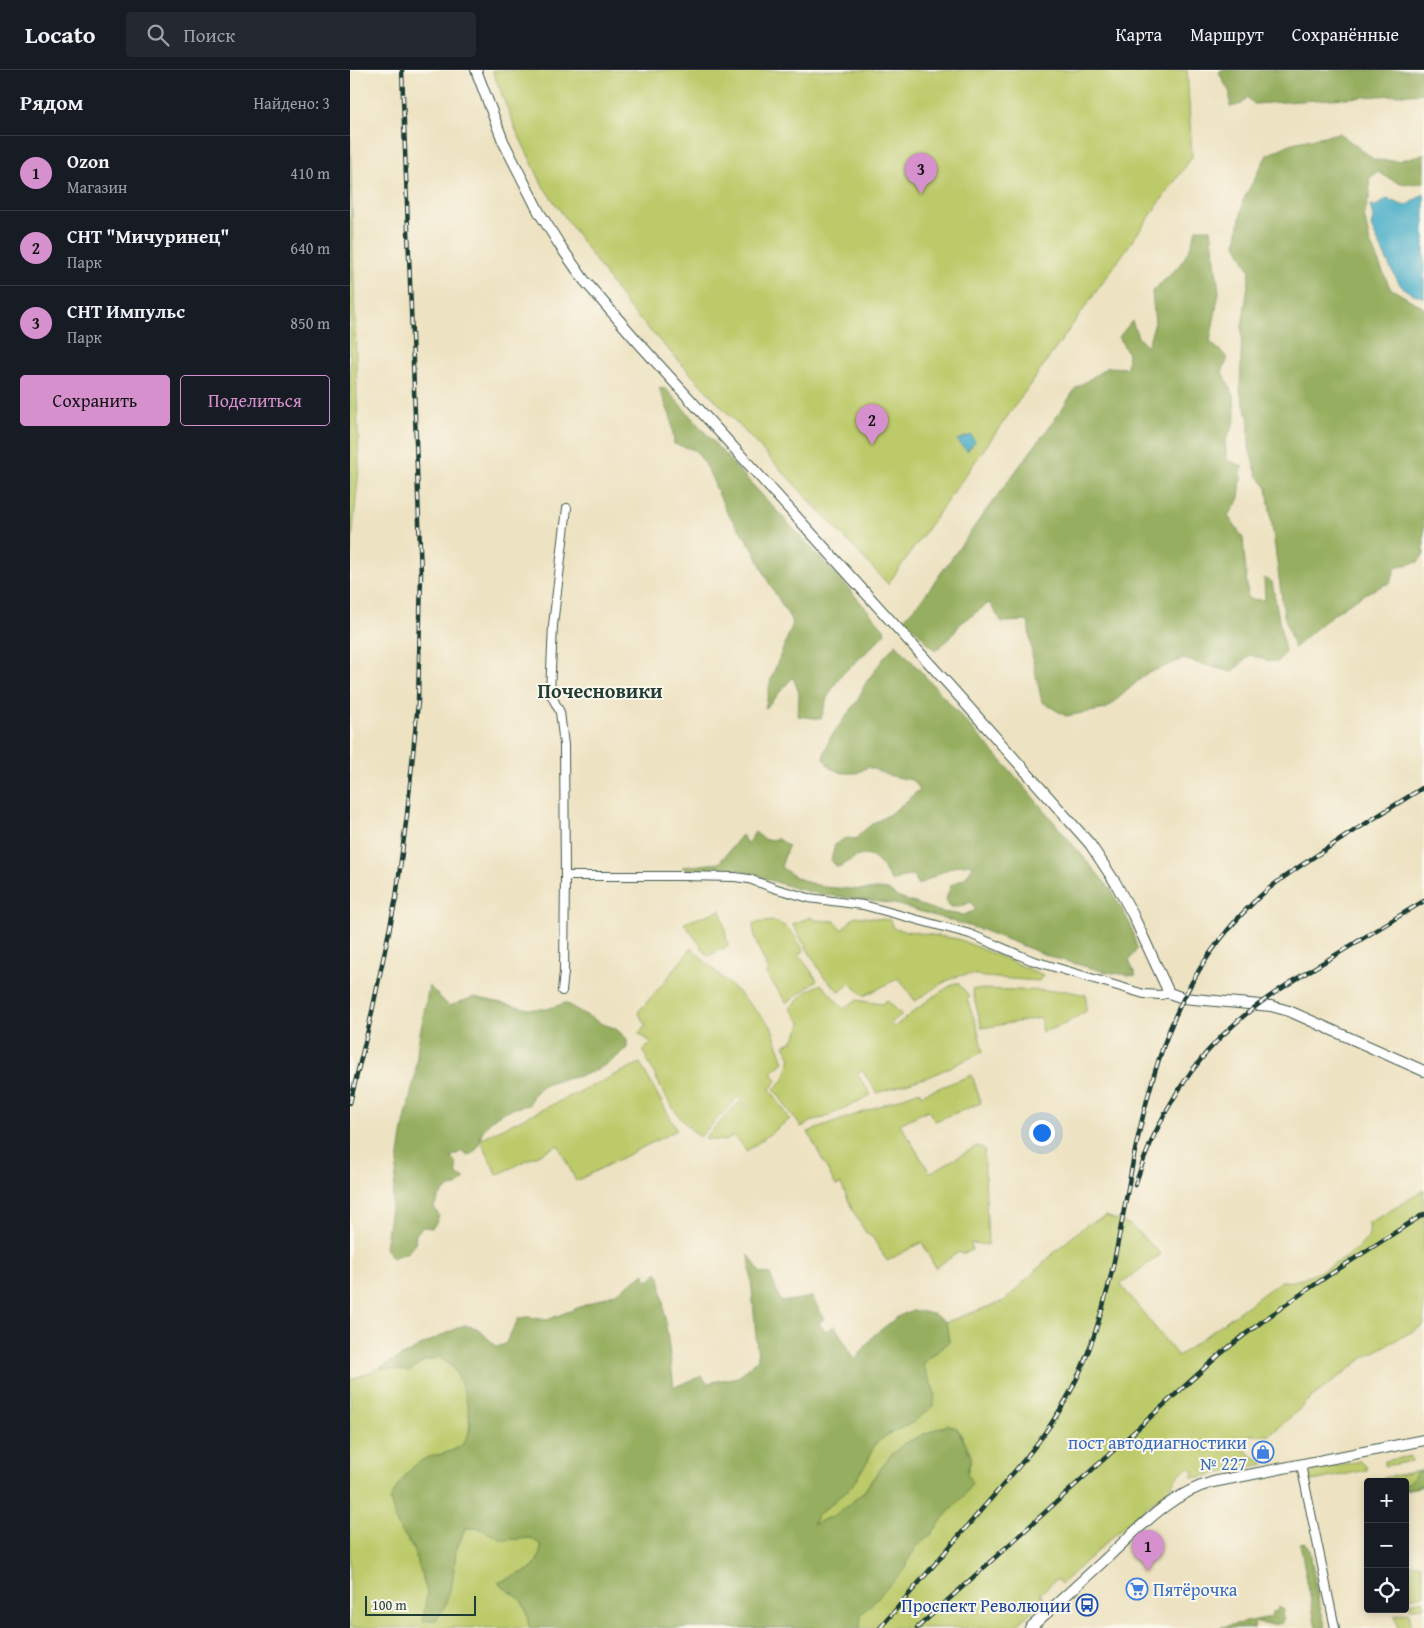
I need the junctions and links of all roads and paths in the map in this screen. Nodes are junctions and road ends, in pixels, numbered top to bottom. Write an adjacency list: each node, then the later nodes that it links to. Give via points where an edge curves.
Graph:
1 (476, 70): 5 (street, via 507,150 539,212 584,280 1090,844 1133,915)
2 (567, 508): 3 (street, via 553,625 550,693 560,712 564,744)
3 (565, 876): 4 (street); 5 (street, via 749,879 809,898 863,905 970,934 1031,960 1144,994)
4 (562, 991)
5 (1169, 993): 6 (street, via 1183,998 1272,1006 1289,1011)
6 (1424, 1071)
7 (1424, 1440): 8 (street)
8 (1301, 1465): 9 (street, via 1212,1482 1183,1493 1147,1521); 10 (street)
9 (1030, 1628)
10 (1335, 1628)

